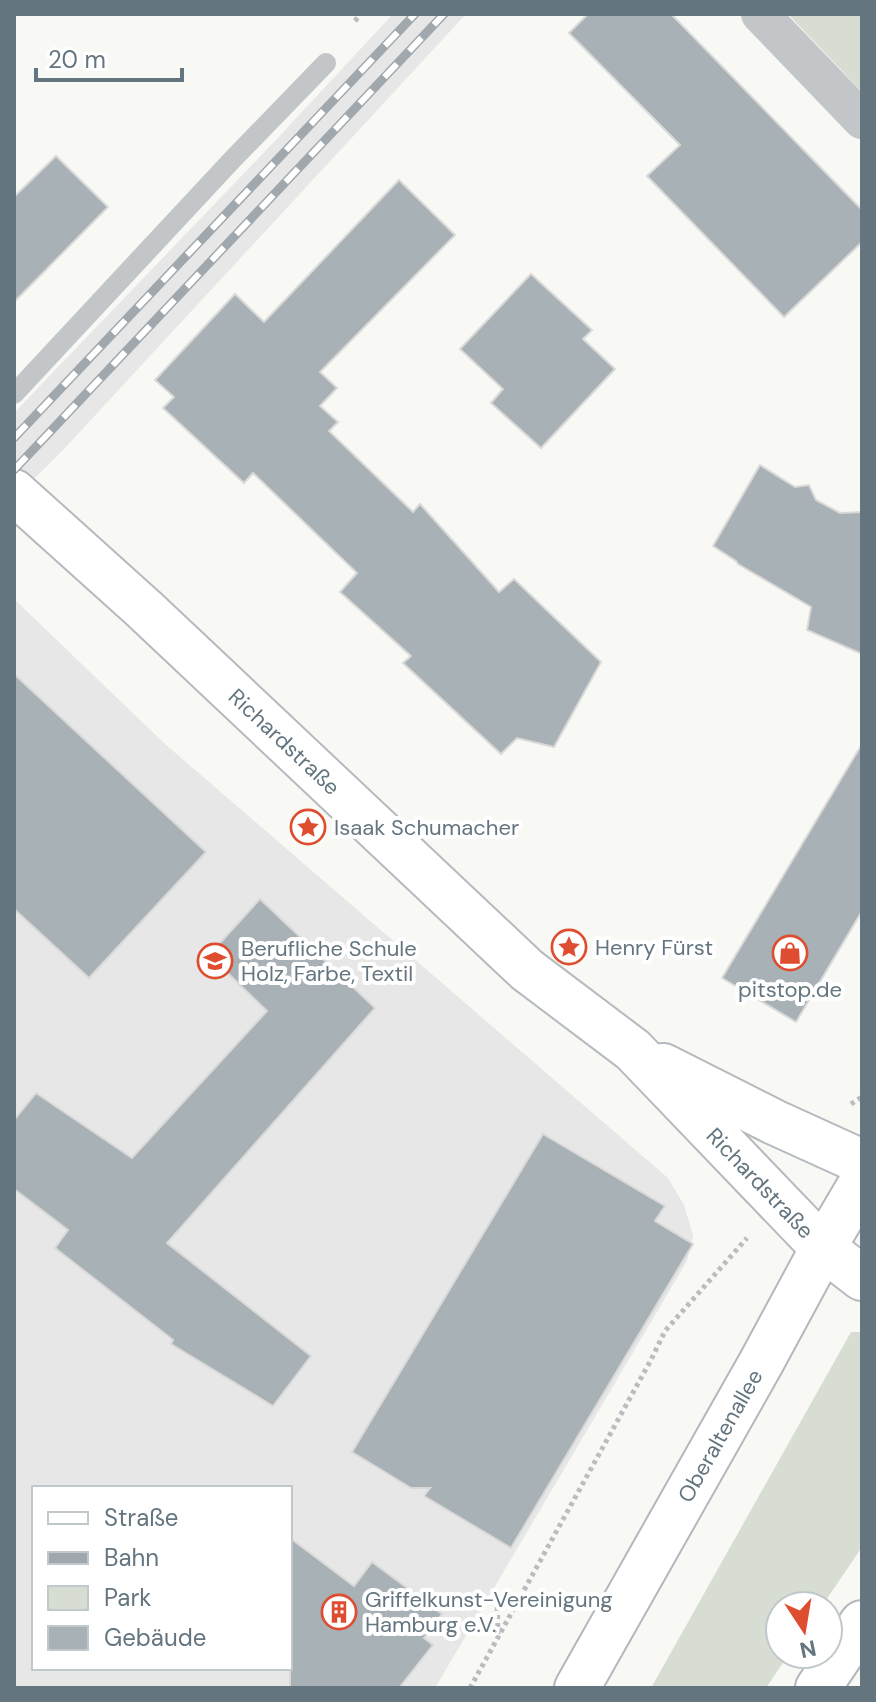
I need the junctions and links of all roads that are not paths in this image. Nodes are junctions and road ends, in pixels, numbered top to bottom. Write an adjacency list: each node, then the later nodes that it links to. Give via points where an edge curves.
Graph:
1 (760, 14): 3 (street)
2 (326, 63): 4 (lane)
3 (862, 120)
4 (14, 394)
5 (14, 492): 6 (street, Richardstraße, via 527,970)
6 (633, 1050): 7 (street, Richardstraße); 9 (street, Richardstraße)
7 (862, 1162)
8 (862, 1182): 9 (street, Oberaltenallee)
9 (843, 1248): 10 (street, Richardstraße); 12 (street, Oberaltenallee, via 762,1361)
10 (862, 1278)
11 (862, 1623): 13 (street)
12 (577, 1688)
13 (818, 1688)

